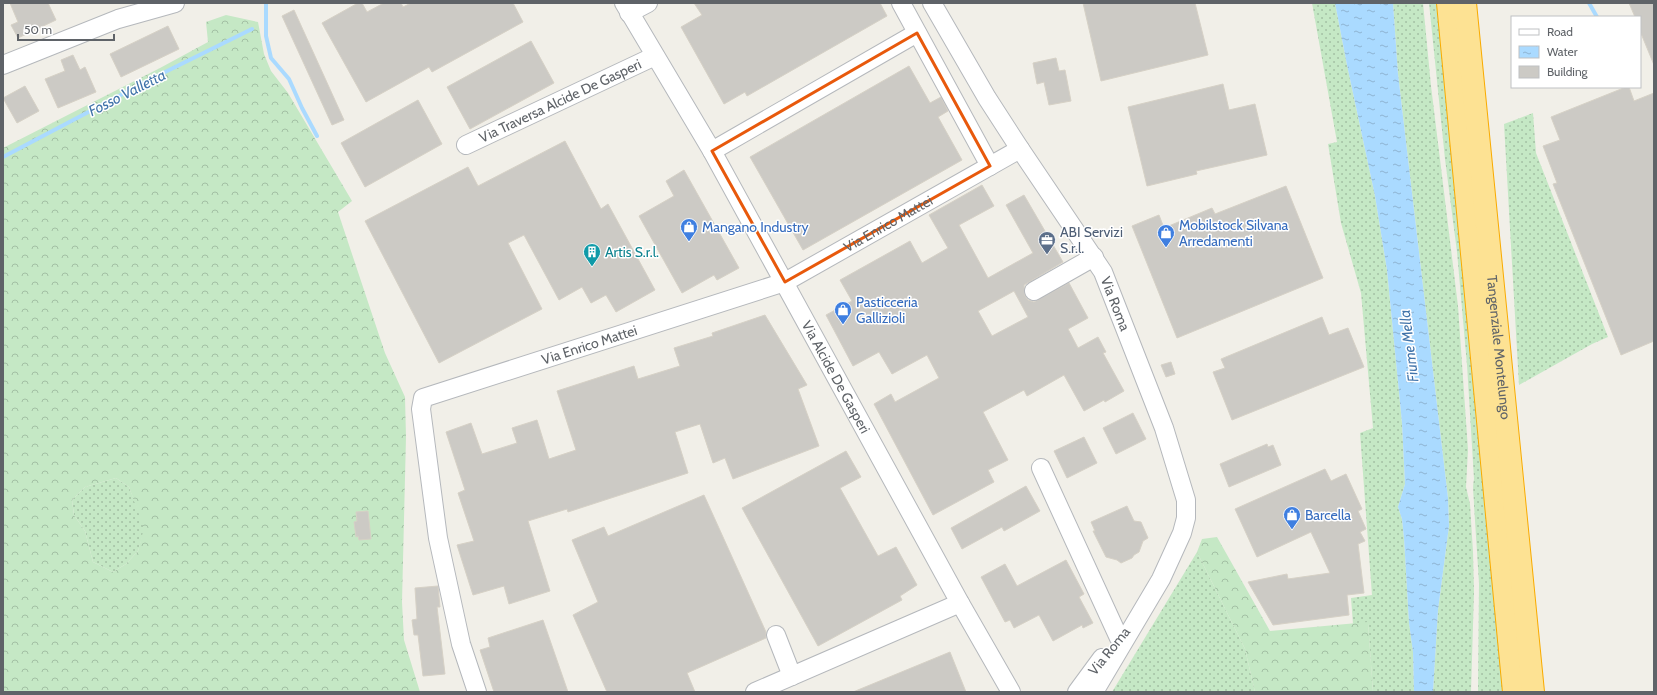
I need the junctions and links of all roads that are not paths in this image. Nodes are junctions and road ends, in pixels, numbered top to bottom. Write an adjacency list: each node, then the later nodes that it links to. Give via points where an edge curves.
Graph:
1 (175, 3): 10 (street, via 118,19)
2 (648, 3): 7 (street, Via Alcide De Gasperi)
3 (901, 3): 8 (street)
4 (932, 3): 12 (street, Via Roma)
5 (1448, 3): 29 (highway, Tangenziale Montelungo)
6 (1465, 3): 30 (highway, Tangenziale Montelungo)
7 (627, 8): 9 (street, Via Alcide De Gasperi)
8 (917, 33): 13 (street); 14 (street)
9 (655, 56): 11 (street, Via Traversa Alcide De Gasperi); 13 (street, Via Alcide De Gasperi)
10 (3, 64)
11 (466, 145)
12 (1020, 149): 14 (street, Via Enrico Mattei); 15 (street, Via Roma)
13 (712, 151): 16 (street, Via Alcide De Gasperi)
14 (990, 166): 16 (street, Via Enrico Mattei)
15 (1094, 257): 17 (street); 20 (street, Via Roma, via 1103,272 1164,428 1186,500 1186,518 1182,534 1161,579)
16 (785, 282): 19 (street, Via Alcide De Gasperi); 24 (street, Via Enrico Mattei, via 423,398 421,409 438,538 461,644)
17 (1034, 291)
18 (1041, 468): 22 (street)
19 (960, 603): 23 (street); 26 (street, Via Alcide De Gasperi)
20 (1142, 610): 22 (street, Via Roma); 28 (street, Via Roma)
21 (776, 635): 23 (street)
22 (1119, 638): 27 (street, Via Roma)
23 (792, 676): 25 (street)
24 (478, 692)
25 (755, 692)
26 (1011, 692)
27 (1077, 692)
28 (1094, 692)
29 (1514, 692)
30 (1533, 692)

